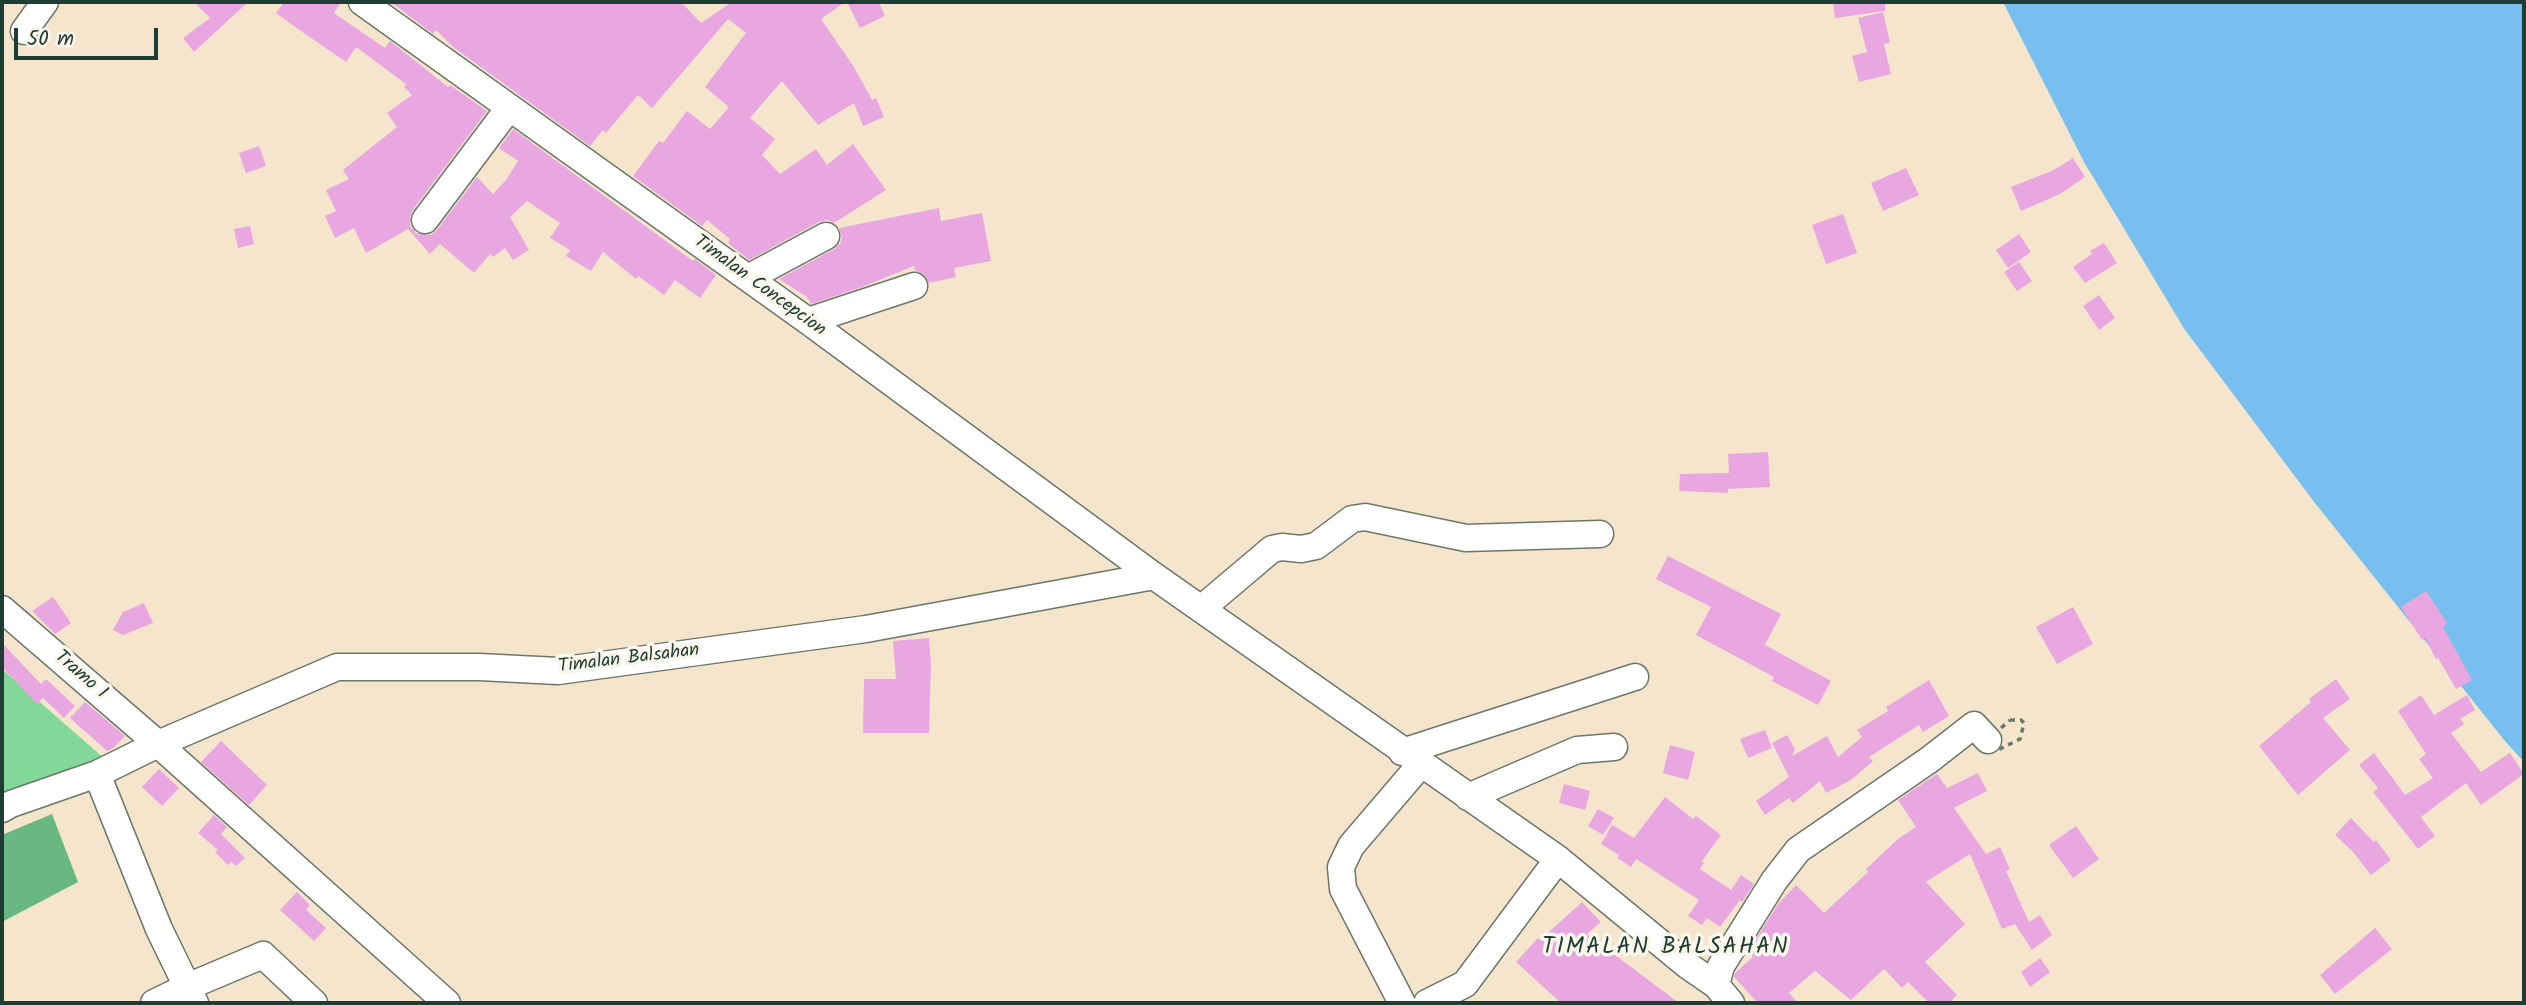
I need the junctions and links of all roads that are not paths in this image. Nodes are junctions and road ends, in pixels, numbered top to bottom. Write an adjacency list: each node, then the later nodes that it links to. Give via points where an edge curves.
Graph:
1 (45, 2): 3 (street)
2 (362, 2): 4 (street, Timalan Concepcion)
3 (24, 31)
4 (509, 108): 5 (street); 7 (street, Timalan Concepcion)
5 (425, 220)
6 (826, 236): 7 (street)
7 (748, 278): 9 (street, Timalan Concepcion)
8 (914, 286): 9 (street)
9 (808, 321): 11 (street, Timalan Concepcion)
10 (1601, 534): 13 (street, via 1466,538 1365,517 1352,519 1316,546 1272,549)
11 (1154, 576): 13 (street, Timalan Concepcion); 16 (street, Timalan Balsahan, via 866,629 558,671 337,667)
12 (2, 609): 16 (street, Tramo 1)
13 (1201, 610): 18 (street, Timalan Concepcion)
14 (1635, 677): 18 (street)
15 (1988, 740): 24 (street, via 1974,725 1798,850 1721,966)
16 (158, 744): 19 (street, Timalan Balsahan); 28 (street, Tramo 1)
17 (1614, 747): 20 (street, via 1577,750)
18 (1412, 758): 20 (street, Timalan Concepcion); 29 (street, via 1340,867 1343,889)
19 (97, 774): 21 (street, Timalan Balsahan); 25 (street, via 159,929)
20 (1468, 797): 22 (street, Timalan Concepcion)
21 (2, 809)
22 (1558, 859): 23 (street); 24 (street, Timalan Concepcion)
23 (1471, 994): 30 (street)
24 (1723, 994)
25 (191, 995): 26 (street); 27 (street, via 263,955)
26 (154, 1003)
27 (314, 1003)
28 (447, 1003)
29 (1402, 1003)
30 (1427, 1003)

